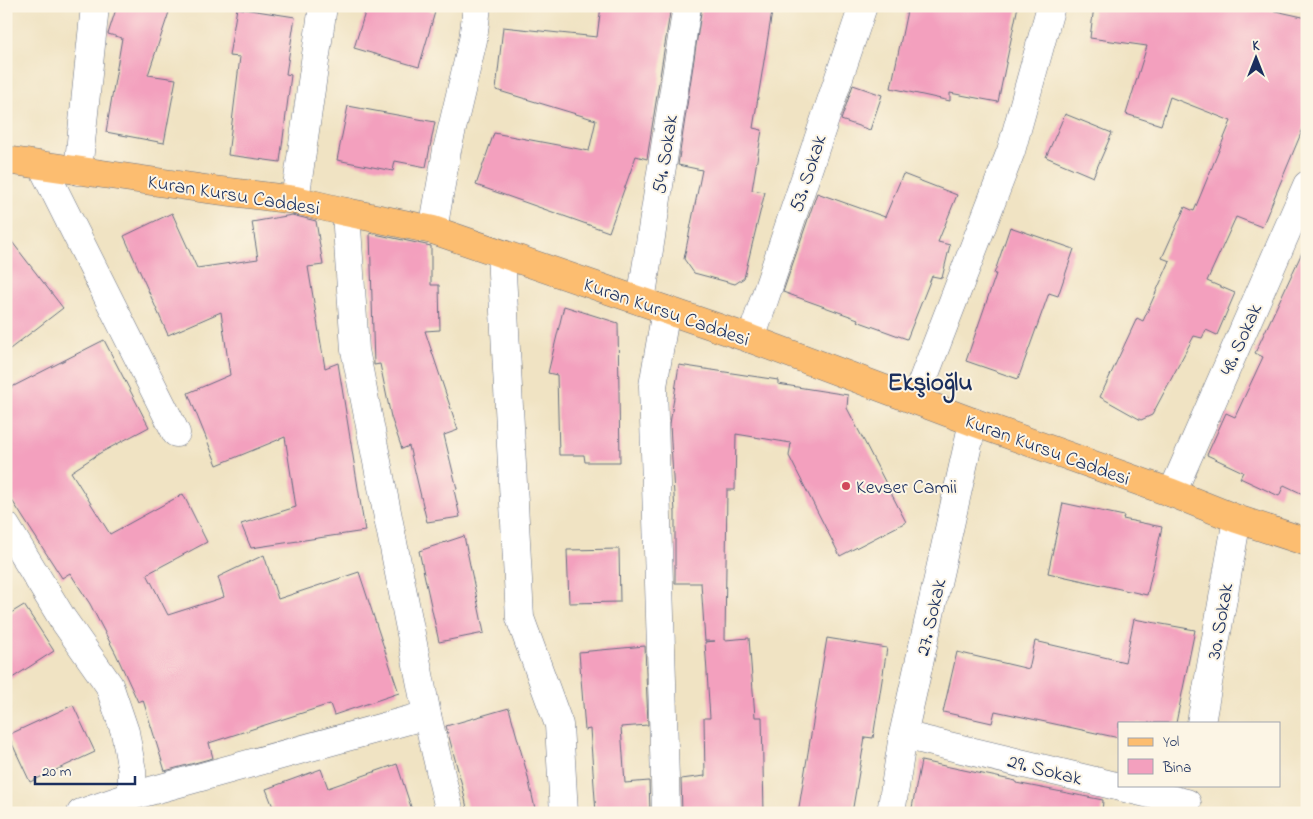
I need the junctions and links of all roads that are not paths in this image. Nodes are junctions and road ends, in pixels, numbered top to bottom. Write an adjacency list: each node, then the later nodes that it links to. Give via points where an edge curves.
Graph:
1 (94, 6): 9 (street)
2 (323, 6): 11 (street)
3 (477, 6): 13 (street, via 473,40 447,150)
4 (687, 6): 15 (street, 54. Sokak)
5 (863, 6): 17 (street, 53. Sokak)
6 (1051, 6): 18 (street, via 1011,151)
7 (6, 160): 8 (main road, Kuran Kursu Caddesi)
8 (42, 166): 9 (main road, Kuran Kursu Caddesi); 20 (street)
9 (78, 171): 11 (main road, Kuran Kursu Caddesi)
10 (1307, 185): 21 (street, 48. Sokak)
11 (295, 200): 12 (main road, Kuran Kursu Caddesi)
12 (346, 212): 13 (main road, Kuran Kursu Caddesi); 25 (street, via 355,350)
13 (433, 230): 14 (main road, Kuran Kursu Caddesi)
14 (501, 254): 15 (main road, Kuran Kursu Caddesi); 34 (street, via 520,618 558,725)
15 (641, 301): 16 (main road, Kuran Kursu Caddesi)
16 (666, 310): 17 (main road, Kuran Kursu Caddesi); 35 (street, via 653,386)
17 (751, 339): 18 (main road, Kuran Kursu Caddesi)
18 (915, 400): 19 (main road, Kuran Kursu Caddesi)
19 (973, 422): 21 (main road, Kuran Kursu Caddesi); 27 (street, 27. Sokak)
20 (176, 433)
21 (1172, 493): 22 (main road, Kuran Kursu Caddesi)
22 (1237, 519): 24 (main road, Kuran Kursu Caddesi); 26 (street, 30. Sokak)
23 (6, 526): 30 (street, via 62,618 109,685 124,732 132,771)
24 (1307, 542)
25 (427, 715): 30 (street); 33 (street)
26 (1201, 722)
27 (903, 735): 28 (street, 29. Sokak); 36 (street, 27. Sokak)
28 (1118, 784)
29 (1126, 786): 31 (street, 29. Sokak)
30 (132, 796): 32 (street)
31 (1187, 800)
32 (80, 813)
33 (450, 813)
34 (564, 813)
35 (666, 813)
36 (891, 813)

